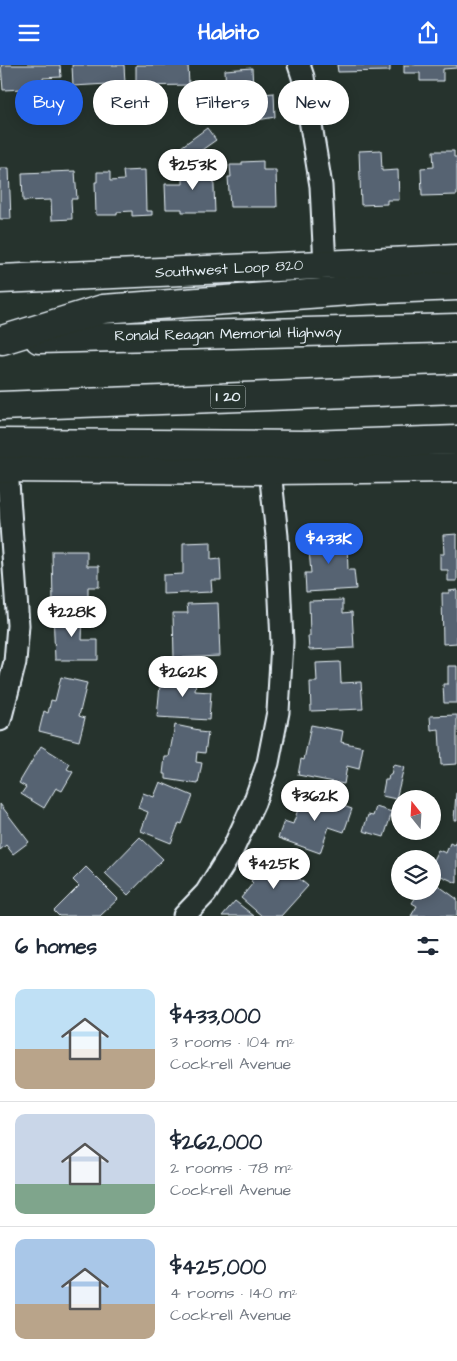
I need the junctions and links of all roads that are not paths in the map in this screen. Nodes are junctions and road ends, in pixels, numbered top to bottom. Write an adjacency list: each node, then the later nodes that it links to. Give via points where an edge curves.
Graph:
1 (299, 65): 3 (street, via 321,186)
2 (457, 259): 3 (main road, Southwest Loop 820)
3 (325, 265): 4 (main road, Southwest Loop 820)
4 (0, 279)
5 (457, 286): 7 (main road, via 103,309)
6 (457, 328): 7 (main road, Ronald Reagan Memorial Highway)
7 (1, 339)
8 (457, 389): 9 (main road, I 20)
9 (0, 406)
10 (457, 440): 11 (main road)
11 (2, 460): 13 (main road); 14 (street, via 18,625 15,662)
12 (457, 468): 13 (main road)
13 (270, 470): 15 (street, via 282,642 278,712 268,763 232,851 206,893)
14 (0, 720)
15 (184, 916)

